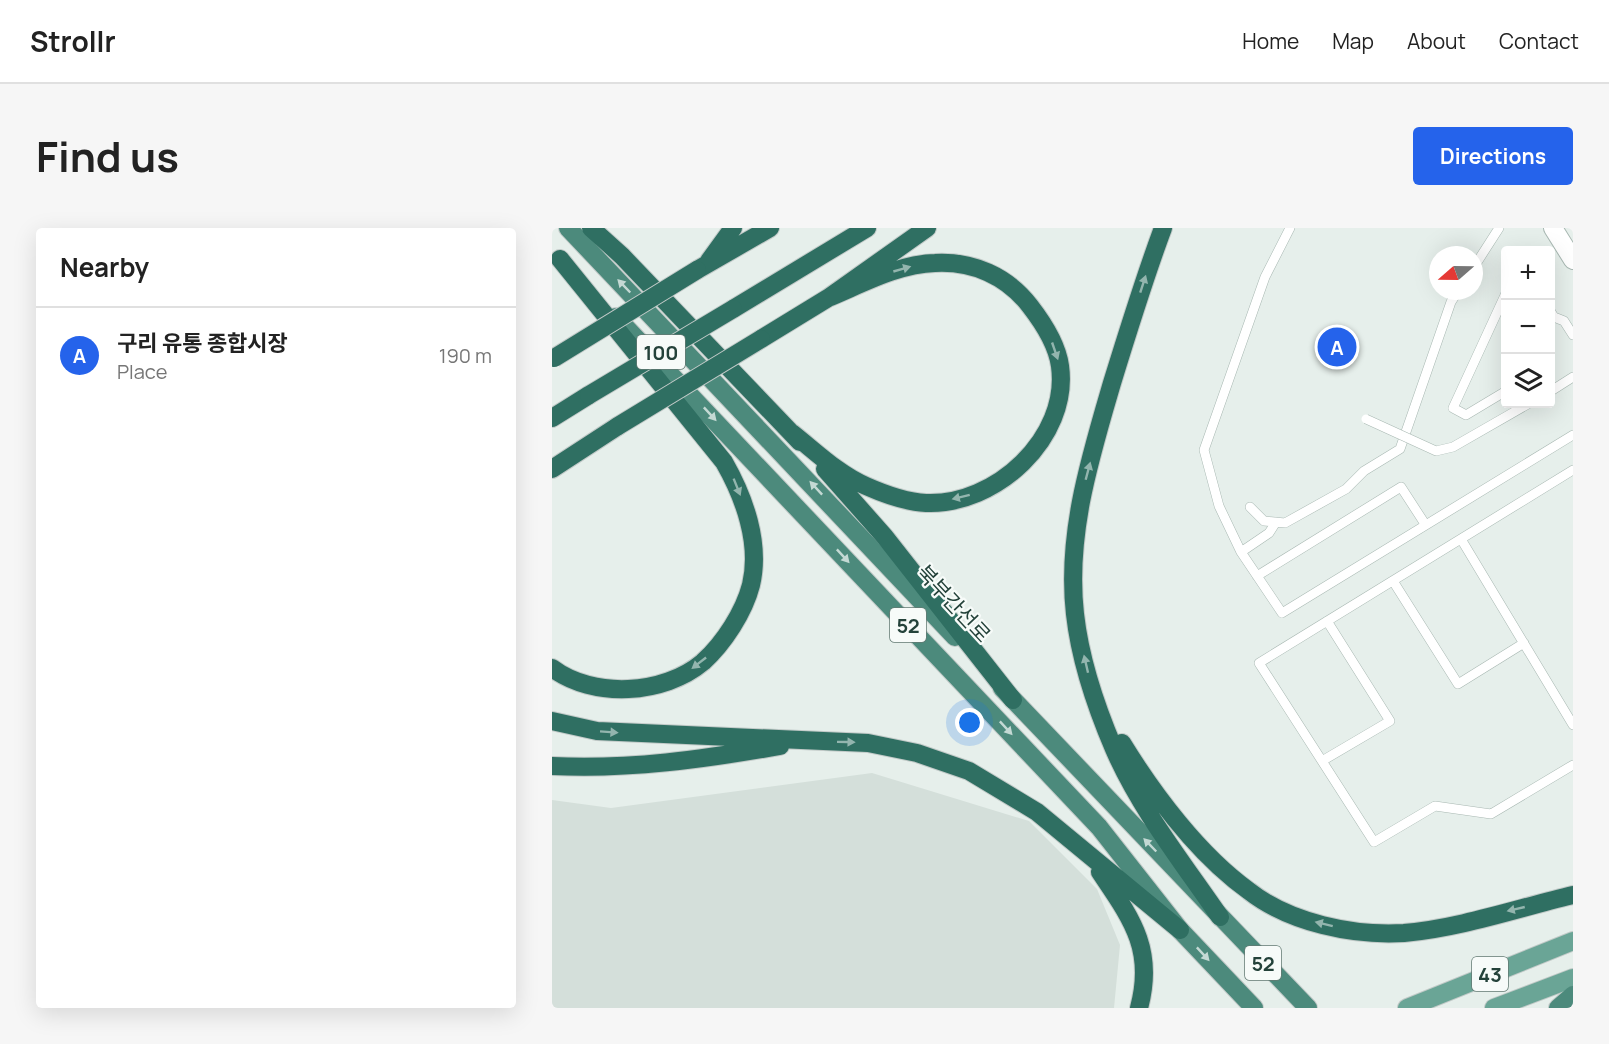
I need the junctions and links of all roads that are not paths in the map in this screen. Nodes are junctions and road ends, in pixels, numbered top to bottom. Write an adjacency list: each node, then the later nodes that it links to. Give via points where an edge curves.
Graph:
1 (568, 228): 46 (highway, 북부간선로 / 52, one-way to 1)
2 (591, 228): 14 (highway)
3 (603, 228): 14 (highway)
4 (733, 228): 16 (highway)
5 (770, 228): 16 (highway, 100)
6 (867, 228): 27 (highway, 100, bridge)
7 (927, 228): 17 (highway)
8 (1163, 228): 45 (highway, one-way to 8, via 1075,615 1073,552 1082,494 1129,329)
9 (1290, 228): 39 (lane, via 1265,277 1204,450 1219,506)
10 (1499, 228): 12 (lane)
11 (1553, 228): 15 (street)
12 (1483, 253)
13 (556, 255): 44 (highway, one-way to 44, via 724,462 747,516 754,550 751,584 724,638 702,662 682,675 654,685 604,688); 56 (highway, 52, one-way to 56, via 1099,827)
14 (622, 256): 30 (highway)
15 (1573, 260)
16 (701, 268): 22 (highway, 100, bridge)
17 (828, 298): 29 (highway, bridge); 30 (highway, one-way to 30, via 902,268 933,262 960,263 1006,281 1037,315 1054,347 1060,367 1055,414 1027,459 999,481 965,497 927,503 897,498 863,485)
18 (1452, 300): 36 (lane, via 1400,449 1364,471 1346,489 1285,523)
19 (1503, 300): 25 (lane, via 1453,408 1467,415)
20 (1555, 317): 21 (lane, via 1564,321)
21 (1573, 335)
22 (553, 359)
23 (1573, 377): 24 (lane)
24 (1555, 388)
25 (1501, 394)
26 (1521, 408): 28 (lane, bridge, via 1453,447 1437,451)
27 (552, 418)
28 (1366, 419)
29 (618, 426): 32 (highway); 33 (highway)
30 (792, 433): 46 (highway, via 885,537)
31 (1573, 435): 37 (lane)
32 (552, 462)
33 (552, 469)
34 (1573, 470): 38 (lane)
35 (1250, 507): 36 (lane, via 1264,521)
36 (1276, 522): 39 (lane, via 1269,533)
37 (1425, 524): 40 (lane, via 1282,613); 40 (lane, via 1401,487)
38 (1461, 539): 41 (lane); 43 (lane)
39 (1241, 552): 40 (lane)
40 (1257, 576)
41 (1394, 581): 42 (lane); 43 (lane, via 1458,684)
42 (1328, 621): 50 (lane, via 1390,721); 50 (lane, via 1259,663)
43 (1524, 643): 48 (lane)
44 (552, 668)
45 (1091, 689): 54 (highway, one-way to 45, via 1404,933 1334,927 1282,910 1248,891 1160,800); 55 (highway, via 1114,750 1139,797)
46 (1013, 700): 55 (highway, 북부간선로 / 52, one-way to 46)
47 (552, 721): 49 (highway, one-way to 49, via 597,731)
48 (1573, 725)
49 (804, 741): 52 (highway, via 730,755 605,767); 53 (highway, one-way to 53, via 868,743 917,753 969,771 1037,812)
50 (1322, 761): 51 (lane, via 1374,842 1435,806 1491,814)
51 (1573, 765)
52 (552, 766)
53 (1087, 853): 56 (highway); 60 (highway, via 1130,916 1140,939 1145,964)
54 (1573, 895)
55 (1220, 917): 62 (highway, 북부간선로 / 52)
56 (1180, 930): 61 (highway, 52, one-way to 61)
57 (1573, 941): 63 (main road, 43)
58 (1573, 978): 64 (main road, 43)
59 (1573, 995): 65 (highway)
60 (1139, 1008)
61 (1254, 1008)
62 (1308, 1008)
63 (1407, 1008)
64 (1494, 1008)
65 (1558, 1008)

